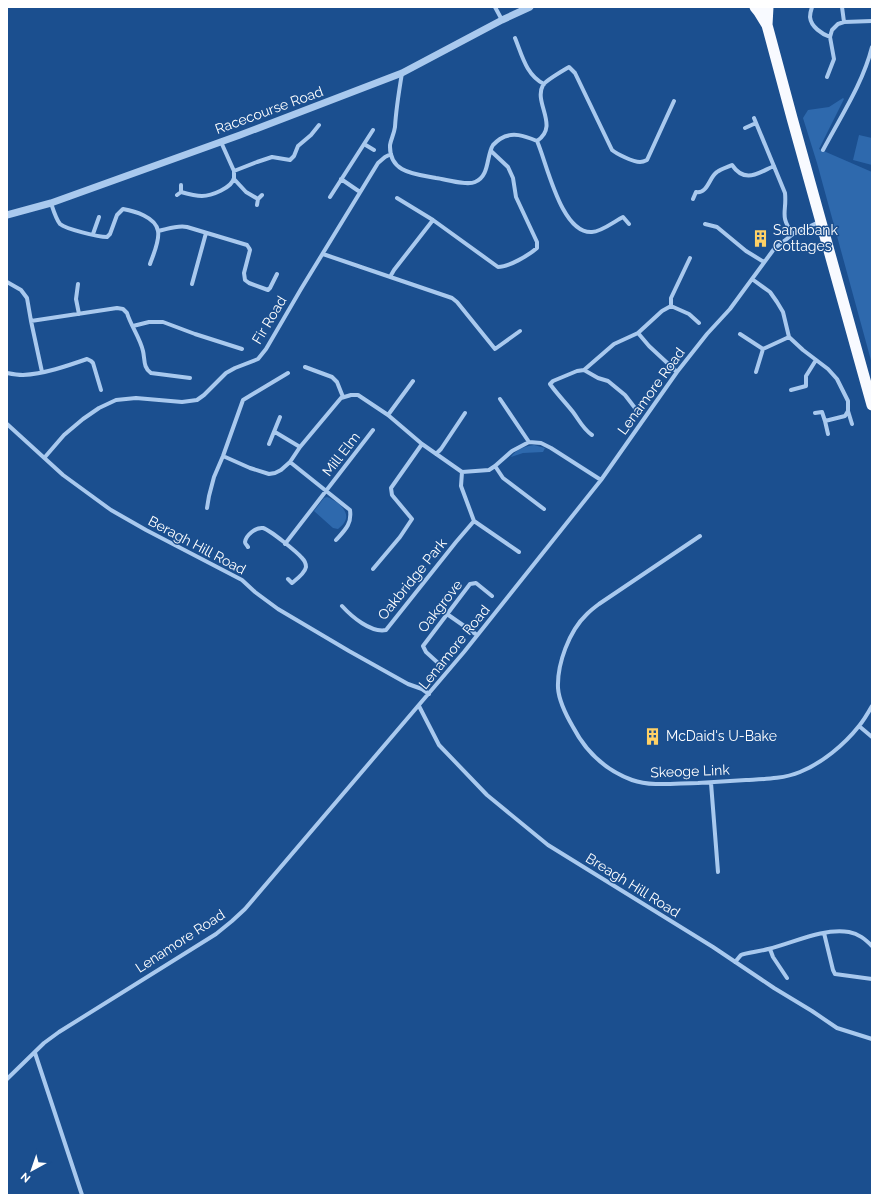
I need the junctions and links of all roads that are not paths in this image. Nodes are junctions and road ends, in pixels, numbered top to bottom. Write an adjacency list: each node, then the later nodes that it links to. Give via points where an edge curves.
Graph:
1 (495, 7): 7 (street)
2 (530, 7): 7 (street, Racecourse Road)
3 (755, 7): 10 (highway)
4 (768, 7): 10 (highway)
5 (812, 7): 11 (street, via 810,18 815,27)
6 (842, 7): 9 (street)
7 (502, 20): 15 (street, Racecourse Road)
8 (872, 20): 9 (street)
9 (844, 22): 11 (street, via 832,30)
10 (767, 25): 49 (highway)
11 (830, 37): 16 (street, via 834,59)
12 (516, 38): 17 (street, via 529,72)
13 (872, 46): 14 (street)
14 (870, 62): 28 (street)
15 (402, 73): 25 (street, Racecourse Road); 30 (street, via 391,139)
16 (827, 77)
17 (544, 84): 18 (street, via 569,67 575,73 612,150 641,162 647,160); 24 (street, via 541,97 547,127)
18 (674, 101)
19 (754, 118): 20 (street)
20 (756, 123): 22 (street); 31 (street)
21 (319, 125): 32 (street, via 298,146 290,160 272,157)
22 (745, 128)
23 (373, 130): 26 (street)
24 (537, 141): 29 (street, via 515,134 504,136 493,145); 50 (street, via 563,210 577,227 592,233 623,217)
25 (221, 142): 32 (street); 44 (street, Racecourse Road)
26 (364, 144): 27 (street); 34 (street)
27 (374, 150)
28 (823, 150)
29 (491, 151): 30 (street, via 487,167 475,183 406,172 398,167); 48 (street, via 508,167 516,197 537,242 537,248 504,267 498,267)
30 (391, 154): 37 (street, Fir Road, via 378,163)
31 (774, 166): 43 (street, via 749,177 740,174 732,165 716,172 704,191 696,192); 55 (street, via 785,193 784,216)
32 (234, 172): 33 (street)
33 (234, 179): 36 (street, via 220,191 204,196); 42 (street, via 246,192)
34 (341, 179): 37 (street); 40 (street)
35 (181, 185): 36 (street)
36 (181, 192): 38 (street)
37 (360, 192): 56 (street, Fir Road)
38 (177, 195)
39 (262, 195): 42 (street)
40 (330, 197)
41 (397, 198): 48 (street)
42 (258, 199): 45 (street)
43 (694, 199)
44 (51, 203): 46 (street, Racecourse Road); 54 (street, via 60,224)
45 (257, 205)
46 (7, 215)
47 (99, 217): 54 (street)
48 (433, 220): 61 (street)
49 (822, 221): 55 (street, Lenamore Road); 91 (highway)
50 (629, 224)
51 (705, 224): 58 (street, via 717,227)
52 (158, 232): 53 (street, via 182,226); 54 (street, via 156,225 142,214 122,209 107,237); 59 (street)
53 (206, 233): 60 (street, via 247,245 249,256 244,273 245,280 249,283 268,290); 65 (street)
54 (93, 234)
55 (793, 234): 58 (street, Lenamore Road, via 774,249)
56 (322, 254): 61 (street); 111 (street, Fir Road, via 258,359 226,374 197,400 116,400 83,419 64,435)
57 (690, 258): 66 (street, via 671,298)
58 (764, 262): 62 (street, Lenamore Road)
59 (150, 264)
60 (277, 274)
61 (390, 278): 71 (street, via 452,298 495,349)
62 (752, 280): 74 (street, via 770,292 777,302 783,312); 81 (street, Lenamore Road)
63 (7, 282): 68 (street, via 21,290 27,298)
64 (78, 284): 67 (street, via 76,300)
65 (192, 284)
66 (671, 306): 69 (street, via 689,314); 72 (street)
67 (79, 314): 68 (street); 70 (street, via 123,309)
68 (31, 321): 80 (street)
69 (699, 323)
70 (133, 326): 75 (street, via 163,322); 85 (street, via 143,349 148,371)
71 (520, 331)
72 (638, 333): 79 (street, via 614,344); 81 (street)
73 (740, 334): 76 (street)
74 (789, 337): 76 (street); 77 (street)
75 (242, 349)
76 (763, 349): 82 (street)
77 (816, 360): 88 (street, via 806,376 806,386); 93 (street, via 837,379 848,401)
78 (305, 367): 89 (street, via 332,377)
79 (584, 370): 92 (street, via 608,381 625,395); 103 (street, via 550,384 586,431)
80 (42, 372): 83 (street, via 23,375); 87 (street, via 86,359 93,364)
81 (677, 372): 115 (street, Lenamore Road)
82 (756, 372)
83 (7, 373)
84 (288, 373): 110 (street, via 243,400)
85 (190, 378)
86 (412, 381): 96 (street)
87 (101, 390)
88 (791, 390)
89 (343, 397): 96 (street, via 358,395); 108 (street)
90 (500, 399): 105 (street)
91 (872, 405)
92 (635, 408)
93 (848, 411): 98 (street, via 845,416); 100 (street)
94 (465, 413): 109 (street)
95 (815, 413): 98 (street, via 822,412)
96 (388, 415): 107 (street)
97 (280, 417): 102 (street)
98 (824, 421): 104 (street)
99 (7, 424): 111 (street, Beragh Hill Road)
100 (852, 424)
101 (373, 430): 116 (street, Mill Elm)
102 (275, 432): 106 (street); 108 (street)
103 (592, 434)
104 (828, 434)
105 (529, 442): 113 (street, via 512,451); 115 (street, via 541,443 551,448)
106 (270, 444)
107 (422, 444): 109 (street); 125 (street, via 390,488 392,495 412,519)
108 (300, 447): 112 (street)
109 (436, 454): 114 (street)
110 (223, 456): 112 (street, via 269,474 281,470); 117 (street, via 214,477)
111 (45, 457): 132 (street, Beragh Hill Road, via 64,475 118,514 242,580 278,609)
112 (290, 462): 116 (street, Mill Elm)
113 (495, 466): 114 (street, via 489,470); 118 (street, via 503,478)
114 (462, 472): 119 (street, via 461,486)
115 (601, 480): 130 (street, Lenamore Road)
116 (326, 491): 121 (street, Mill Elm, via 350,510 348,526); 122 (street, Mill Elm)
117 (207, 508)
118 (544, 509)
119 (474, 521): 124 (street); 128 (street, Oakbridge Park, via 386,630 377,631 351,616)
120 (700, 536): 137 (street, Skeoge Link, via 586,615 576,627 562,658 558,688 564,710 586,749 614,772 644,784)
121 (336, 540)
122 (286, 544): 123 (street, via 261,528 256,529 245,541); 126 (street, via 306,565 304,572 297,579 292,582)
123 (248, 547)
124 (519, 552)
125 (373, 569)
126 (288, 579)
127 (492, 596): 129 (street, Oakgrove, via 476,583 470,584)
128 (342, 606)
129 (446, 614): 130 (street); 131 (street, Oakgrove, via 423,646)
130 (477, 635): 132 (street, Lenamore Road)
131 (437, 662)
132 (429, 694): 133 (street, Lenamore Road)
133 (419, 706): 142 (street, Breagh Hill Road, via 439,745 487,794 548,845); 146 (street, Lenamore Road, via 232,921 216,934 53,1036)
134 (872, 706): 135 (street, Skeoge Link)
135 (859, 726): 136 (street); 137 (street, Skeoge Link, via 837,748 799,772 771,779)
136 (872, 737)
137 (711, 782): 138 (street)
138 (718, 872)
139 (824, 933): 140 (street, via 854,933); 141 (street); 144 (street, via 835,974)
140 (872, 946)
141 (770, 949): 142 (street, via 741,955); 143 (street)
142 (735, 962): 145 (street, Breagh Hill Road, via 837,1028)
143 (786, 978)
144 (872, 979)
145 (872, 1039)
146 (35, 1053): 147 (street, Lenamore Road); 148 (street)
147 (7, 1079)
148 (82, 1195)

